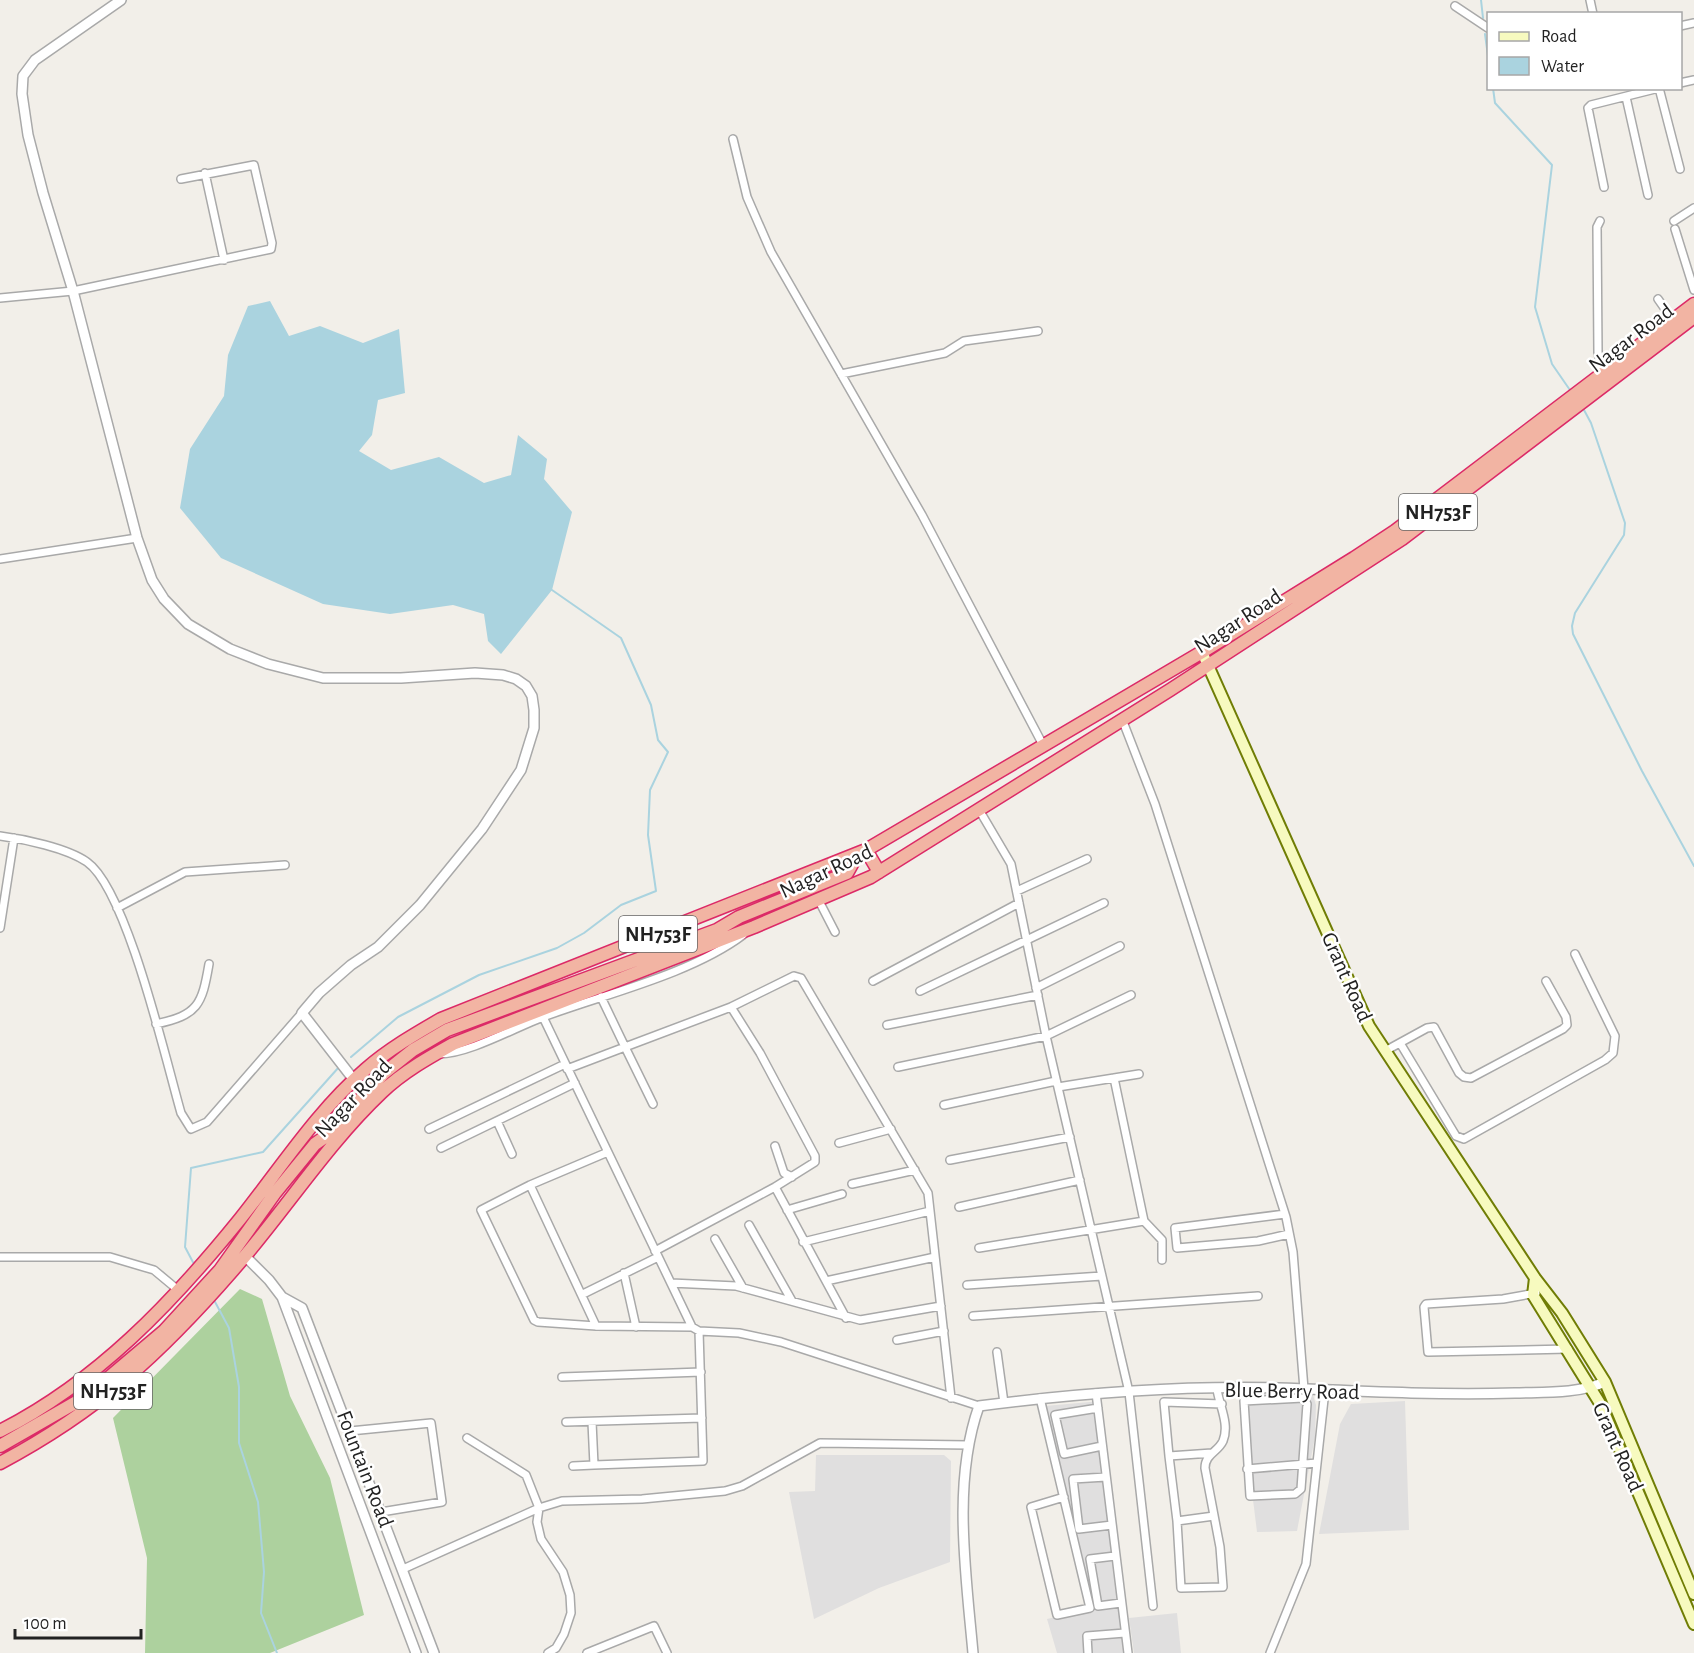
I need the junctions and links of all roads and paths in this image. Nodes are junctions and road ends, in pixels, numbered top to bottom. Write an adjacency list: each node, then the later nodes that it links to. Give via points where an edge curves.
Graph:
1 (122, 0): 19 (street, via 35,60 23,75 28,135)
2 (1455, 6): 3 (street)
3 (1487, 27)
4 (1652, 90): 6 (street)
5 (1660, 90): 8 (street)
6 (1626, 97): 11 (street, via 1588,108); 12 (street)
7 (733, 139): 27 (street, via 753,212 771,252)
8 (1680, 169)
9 (205, 173): 10 (street); 17 (street); 17 (street, via 254,165 272,243 267,251)
10 (181, 179)
11 (1604, 187)
12 (1648, 195)
13 (1694, 208): 15 (street)
14 (1600, 221): 26 (street, via 1598,352)
15 (1674, 221)
16 (1675, 230): 18 (street)
17 (224, 260): 19 (street)
18 (1694, 290)
19 (74, 291): 20 (street); 28 (street)
20 (0, 298)
21 (1658, 299): 24 (street)
22 (1694, 304): 24 (highway, Nagar Road / NH753F)
23 (1694, 317): 31 (highway, Nagar Road / NH753F, via 1402,539)
24 (1672, 320): 26 (highway, Nagar Road / NH753F)
25 (1038, 331): 27 (street, via 964,341 945,353)
26 (1602, 372): 30 (highway, Nagar Road / NH753F, via 1395,531)
27 (841, 374): 33 (street, via 922,515)
28 (137, 538): 29 (street); 60 (street, via 152,580 164,599 188,624 230,649 323,678 502,675 526,686 532,696 534,728 523,763 482,829 420,905 378,947 319,993)
29 (0, 559)
30 (1202, 652): 31 (main road, Grant Road); 33 (highway, Nagar Road / NH753F)
31 (1208, 664): 32 (highway, Nagar Road / NH753F); 67 (main road, Grant Road, via 1369,1026)
32 (1122, 719): 34 (highway, Nagar Road / NH753F); 98 (street, via 1155,804)
33 (1043, 745): 37 (highway, Nagar Road / NH753F)
34 (978, 808): 40 (highway, Nagar Road / NH753F); 41 (street, via 1011,864)
35 (0, 836): 36 (street)
36 (14, 838): 45 (street, via 88,862); 47 (street)
37 (861, 853): 40 (highway); 73 (highway, Nagar Road / NH753F, via 441,1019 399,1043); 107 (highway, via 848,873 739,917 717,930 447,1030 413,1050 384,1073 329,1134 315,1144 274,1193)
38 (1087, 859): 41 (street)
39 (285, 865): 45 (street, via 185,872)
40 (879, 872): 42 (highway, Nagar Road / NH753F)
41 (1017, 891): 43 (street)
42 (818, 899): 46 (highway, Nagar Road / NH753F); 48 (street)
43 (1019, 903): 49 (street); 53 (street)
44 (1104, 903): 49 (street)
45 (117, 908): 62 (street, via 131,940)
46 (754, 927): 58 (street, via 711,957); 68 (highway, Nagar Road / NH753F, via 492,1028)
47 (0, 928)
48 (835, 932)
49 (1027, 939): 55 (street); 56 (street)
50 (1120, 946): 56 (street)
51 (1575, 954): 65 (street, via 1615,1036 1613,1053 1464,1139 1456,1137)
52 (209, 964): 62 (street, via 205,989 191,1012)
53 (873, 981)
54 (1546, 981): 65 (street, via 1567,1024 1471,1078 1459,1073 1434,1027)
55 (920, 991)
56 (1037, 991): 63 (street); 64 (street)
57 (1131, 995): 64 (street)
58 (601, 997): 61 (street); 66 (street)
59 (731, 1007): 66 (street); 80 (street, via 794,976 801,978); 89 (street, via 815,1156 813,1164)
60 (302, 1013): 62 (street, via 207,1122 191,1129 181,1113); 73 (street)
61 (543, 1017): 68 (street, via 456,1054); 69 (street)
62 (156, 1024)
63 (888, 1024)
64 (1046, 1036): 70 (street); 75 (street)
65 (1400, 1042): 67 (street)
66 (625, 1047): 69 (street); 76 (street)
67 (1385, 1051): 114 (main road, Grant Road)
68 (435, 1054): 107 (highway, Nagar Road / NH753F, via 383,1091)
69 (566, 1066): 74 (street); 79 (street)
70 (898, 1067)
71 (1139, 1074): 72 (street)
72 (1114, 1078): 75 (street); 100 (street)
73 (354, 1080): 99 (highway, Nagar Road / NH753F)
74 (574, 1083): 78 (street); 85 (street)
75 (1057, 1084): 77 (street); 81 (street)
76 (653, 1104)
77 (944, 1105)
78 (497, 1121): 84 (street); 86 (street)
79 (429, 1129)
80 (891, 1129): 82 (street); 88 (street)
81 (1070, 1137): 87 (street); 90 (street)
82 (839, 1143)
83 (775, 1146): 89 (street, via 784,1173)
84 (441, 1148)
85 (608, 1152): 92 (street); 108 (street)
86 (512, 1154)
87 (950, 1160)
88 (915, 1170): 91 (street); 97 (street, via 928,1193)
89 (792, 1177): 93 (street)
90 (1080, 1180): 95 (street); 102 (street)
91 (852, 1184)
92 (530, 1185): 122 (street); 131 (street, via 481,1210 534,1320)
93 (775, 1187): 96 (street); 108 (street)
94 (842, 1194): 96 (street)
95 (959, 1207)
96 (787, 1210): 105 (street)
97 (930, 1211): 105 (street); 110 (street)
98 (1285, 1214): 103 (street); 103 (street, via 1175,1227 1177,1248)
99 (240, 1219): 107 (highway); 119 (highway, Nagar Road / NH753F)
100 (1144, 1221): 102 (street); 111 (street, via 1162,1240)
101 (749, 1225): 126 (street)
102 (1091, 1229): 106 (street); 113 (street)
103 (1289, 1234): 143 (street)
104 (715, 1239): 118 (street)
105 (804, 1242): 115 (street)
106 (979, 1248)
107 (239, 1252): 120 (highway); 125 (street, Fountain Road)
108 (656, 1254): 112 (street); 116 (street)
109 (0, 1257): 119 (street, via 110,1257 153,1270)
110 (935, 1257): 115 (street); 127 (street)
111 (1162, 1260)
112 (624, 1273): 122 (street); 132 (street)
113 (1102, 1276): 117 (street); 128 (street)
114 (1535, 1278): 121 (main road, Grant Road); 123 (main road)
115 (826, 1281): 130 (street)
116 (671, 1283): 118 (street); 133 (street)
117 (967, 1285)
118 (743, 1288): 126 (street)
119 (178, 1290): 156 (highway, Nagar Road / NH753F, via 144,1327 70,1390)
120 (209, 1290): 160 (highway, via 112,1377 58,1414); 164 (highway, NH753F, via 163,1346 87,1412)
121 (1544, 1290): 123 (street); 140 (main road, Grant Road)
122 (583, 1293): 131 (street)
123 (1533, 1295): 136 (main road, Grant Road); 136 (street, via 1426,1304 1428,1352)
124 (1258, 1296): 128 (street)
125 (282, 1297): 157 (street, Fountain Road, via 302,1308); 178 (street, Fountain Road)
126 (792, 1301): 130 (street)
127 (941, 1306): 130 (street, via 866,1320); 134 (street)
128 (1109, 1308): 129 (street); 145 (street)
129 (973, 1316)
130 (846, 1318)
131 (596, 1326): 132 (street)
132 (636, 1327): 133 (street)
133 (696, 1329): 138 (street); 147 (street, via 781,1342)
134 (944, 1331): 135 (street); 147 (street)
135 (897, 1340)
136 (1568, 1349): 141 (main road, Grant Road)
137 (997, 1352): 149 (street)
138 (701, 1372): 139 (street); 153 (street)
139 (562, 1377)
140 (1605, 1382): 141 (street, Blue Berry Road); 181 (main road, Grant Road)
141 (1592, 1388): 144 (street, Blue Berry Road, via 1486,1393); 184 (main road, Grant Road)
142 (1220, 1389): 143 (street, Blue Berry Road); 145 (street, Blue Berry Road); 150 (street)
143 (1304, 1389): 144 (street, Blue Berry Road)
144 (1325, 1390): 165 (street)
145 (1129, 1392): 146 (street, Blue Berry Road); 183 (street)
146 (1096, 1393): 148 (street, Blue Berry Road); 152 (street)
147 (951, 1398): 151 (street)
148 (1040, 1398): 149 (street, Blue Berry Road); 171 (street)
149 (1004, 1403): 151 (street, Blue Berry Road)
150 (1222, 1404): 162 (street, via 1224,1435); 163 (street, via 1164,1402)
151 (979, 1406): 159 (street)
152 (1098, 1408): 161 (street); 161 (street, via 1055,1415 1064,1454)
153 (702, 1418): 155 (street); 167 (street, via 703,1461)
154 (566, 1422): 155 (street)
155 (592, 1422): 167 (street)
156 (0, 1431)
157 (350, 1431): 173 (street, Fountain Road); 173 (street, via 431,1423 442,1502)
158 (467, 1438): 172 (street, via 526,1475)
159 (968, 1445): 172 (street, via 820,1443 742,1486 725,1491 562,1501); 191 (street, via 964,1551)
160 (0, 1446)
161 (1102, 1446): 170 (street)
162 (1212, 1453): 163 (street); 174 (street, via 1205,1468)
163 (1168, 1456): 175 (street)
164 (0, 1463)
165 (1317, 1463): 166 (street); 194 (street, via 1306,1564)
166 (1304, 1464): 169 (street); 169 (street, via 1301,1489 1294,1494 1250,1496); 169 (street, via 1305,1399 1248,1399 1244,1402)
167 (594, 1465): 168 (street)
168 (573, 1466)
169 (1247, 1468)
170 (1106, 1477): 177 (street); 177 (street, via 1073,1479 1079,1529)
171 (1064, 1497): 171 (street, via 1090,1608 1057,1615 1031,1507)
172 (539, 1508): 180 (street); 188 (street, via 541,1539 563,1572 572,1614 556,1648)
173 (381, 1512): 176 (street, Fountain Road)
174 (1214, 1516): 175 (street); 175 (street, via 1223,1587 1181,1588)
175 (1177, 1521)
176 (385, 1522): 178 (street); 180 (street, Fountain Road)
177 (1112, 1525): 179 (street)
178 (368, 1528): 186 (street, Fountain Road)
179 (1115, 1556): 182 (street); 182 (street, via 1090,1559 1098,1606)
180 (403, 1569): 187 (street, Fountain Road)
181 (1694, 1594)
182 (1121, 1603): 185 (street)
183 (1153, 1606)
184 (1694, 1624)
185 (1125, 1633): 192 (street, via 1087,1636); 193 (street)
186 (416, 1653)
187 (434, 1653)
188 (548, 1653)
189 (587, 1653): 190 (street, via 654,1626)
190 (667, 1653)
191 (973, 1653)
192 (1088, 1653)
193 (1128, 1653)
194 (1270, 1653)

